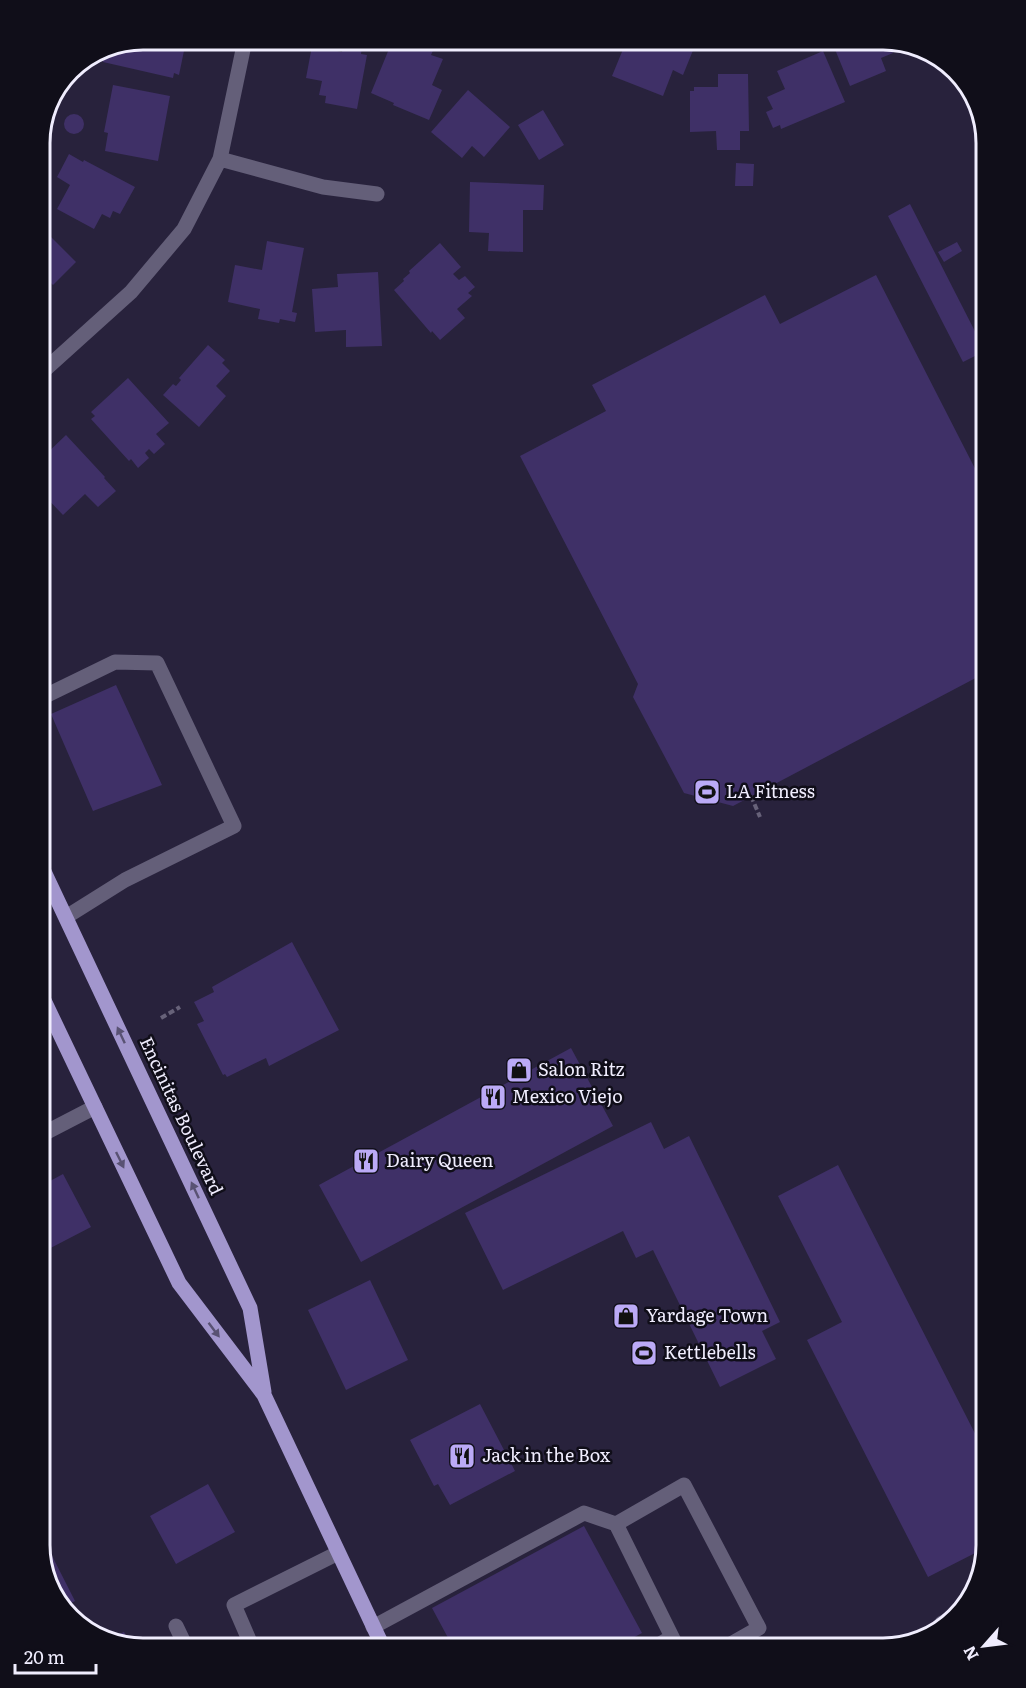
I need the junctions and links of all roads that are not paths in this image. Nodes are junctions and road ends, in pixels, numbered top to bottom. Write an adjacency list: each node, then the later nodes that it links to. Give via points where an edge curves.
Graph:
1 (243, 50): 2 (street)
2 (220, 159): 3 (street, via 323,187); 4 (street, via 184,229 131,292)
3 (377, 194)
4 (50, 365)
5 (50, 694): 7 (street, via 115,662 156,663 234,826 125,880)
6 (50, 884): 7 (main road, Encinitas Boulevard)
7 (66, 917): 11 (main road, Encinitas Boulevard, one-way to 7, via 250,1308)
8 (50, 1013): 9 (main road, Encinitas Boulevard)
9 (95, 1107): 10 (street); 11 (main road, Encinitas Boulevard, one-way to 11, via 178,1283)
10 (50, 1130)
11 (264, 1395): 13 (main road, Encinitas Boulevard)
12 (616, 1524): 15 (street, via 584,1513); 19 (street); 20 (street, via 684,1485 759,1628)
13 (338, 1553): 15 (main road, Encinitas Boulevard); 17 (street, via 234,1605)
14 (176, 1626): 16 (street)
15 (373, 1627): 18 (main road, Encinitas Boulevard)
16 (182, 1638)
17 (248, 1638)
18 (378, 1638)
19 (673, 1638)
20 (741, 1638)

